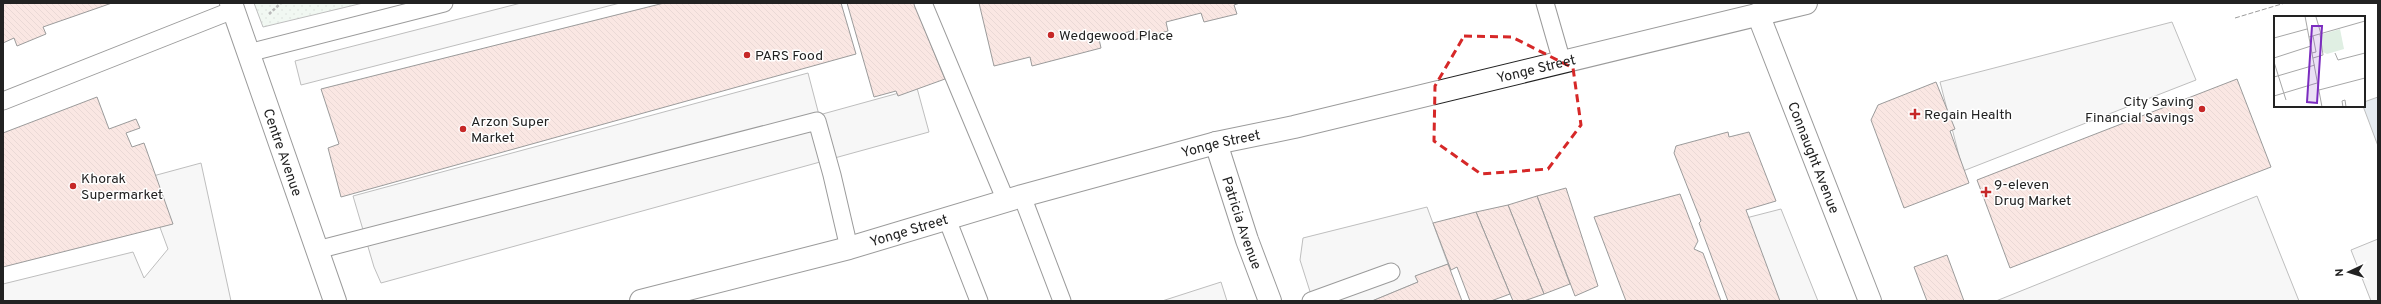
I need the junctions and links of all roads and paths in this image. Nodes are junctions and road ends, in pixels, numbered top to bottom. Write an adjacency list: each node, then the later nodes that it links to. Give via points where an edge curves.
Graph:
1 (281, 3): 8 (path)
2 (444, 3): 9 (lane)
3 (923, 3): 13 (lane)
4 (1545, 3): 10 (lane)
5 (1806, 3): 7 (main road, Yonge Street)
6 (232, 6): 9 (main road, Centre Avenue); 11 (lane)
7 (1758, 14): 10 (main road, Yonge Street); 24 (main road, Connaught Avenue)
8 (265, 17)
9 (248, 54): 16 (main road, Centre Avenue)
10 (1562, 62): 12 (main road, Yonge Street, via 1294,127)
11 (3, 101)
12 (1216, 143): 13 (main road, Yonge Street); 22 (main road, Patricia Avenue, via 1247,240)
13 (1014, 198): 14 (main road, Yonge Street); 21 (lane)
14 (946, 218): 15 (main road, Yonge Street); 20 (lane)
15 (849, 248): 16 (lane, via 817,121); 19 (main road, Yonge Street)
16 (317, 250): 18 (main road, Centre Avenue)
17 (1391, 272): 23 (lane)
18 (335, 301)
19 (645, 301)
20 (979, 301)
21 (1062, 301)
22 (1270, 301)
23 (1311, 301)
24 (1870, 301)

